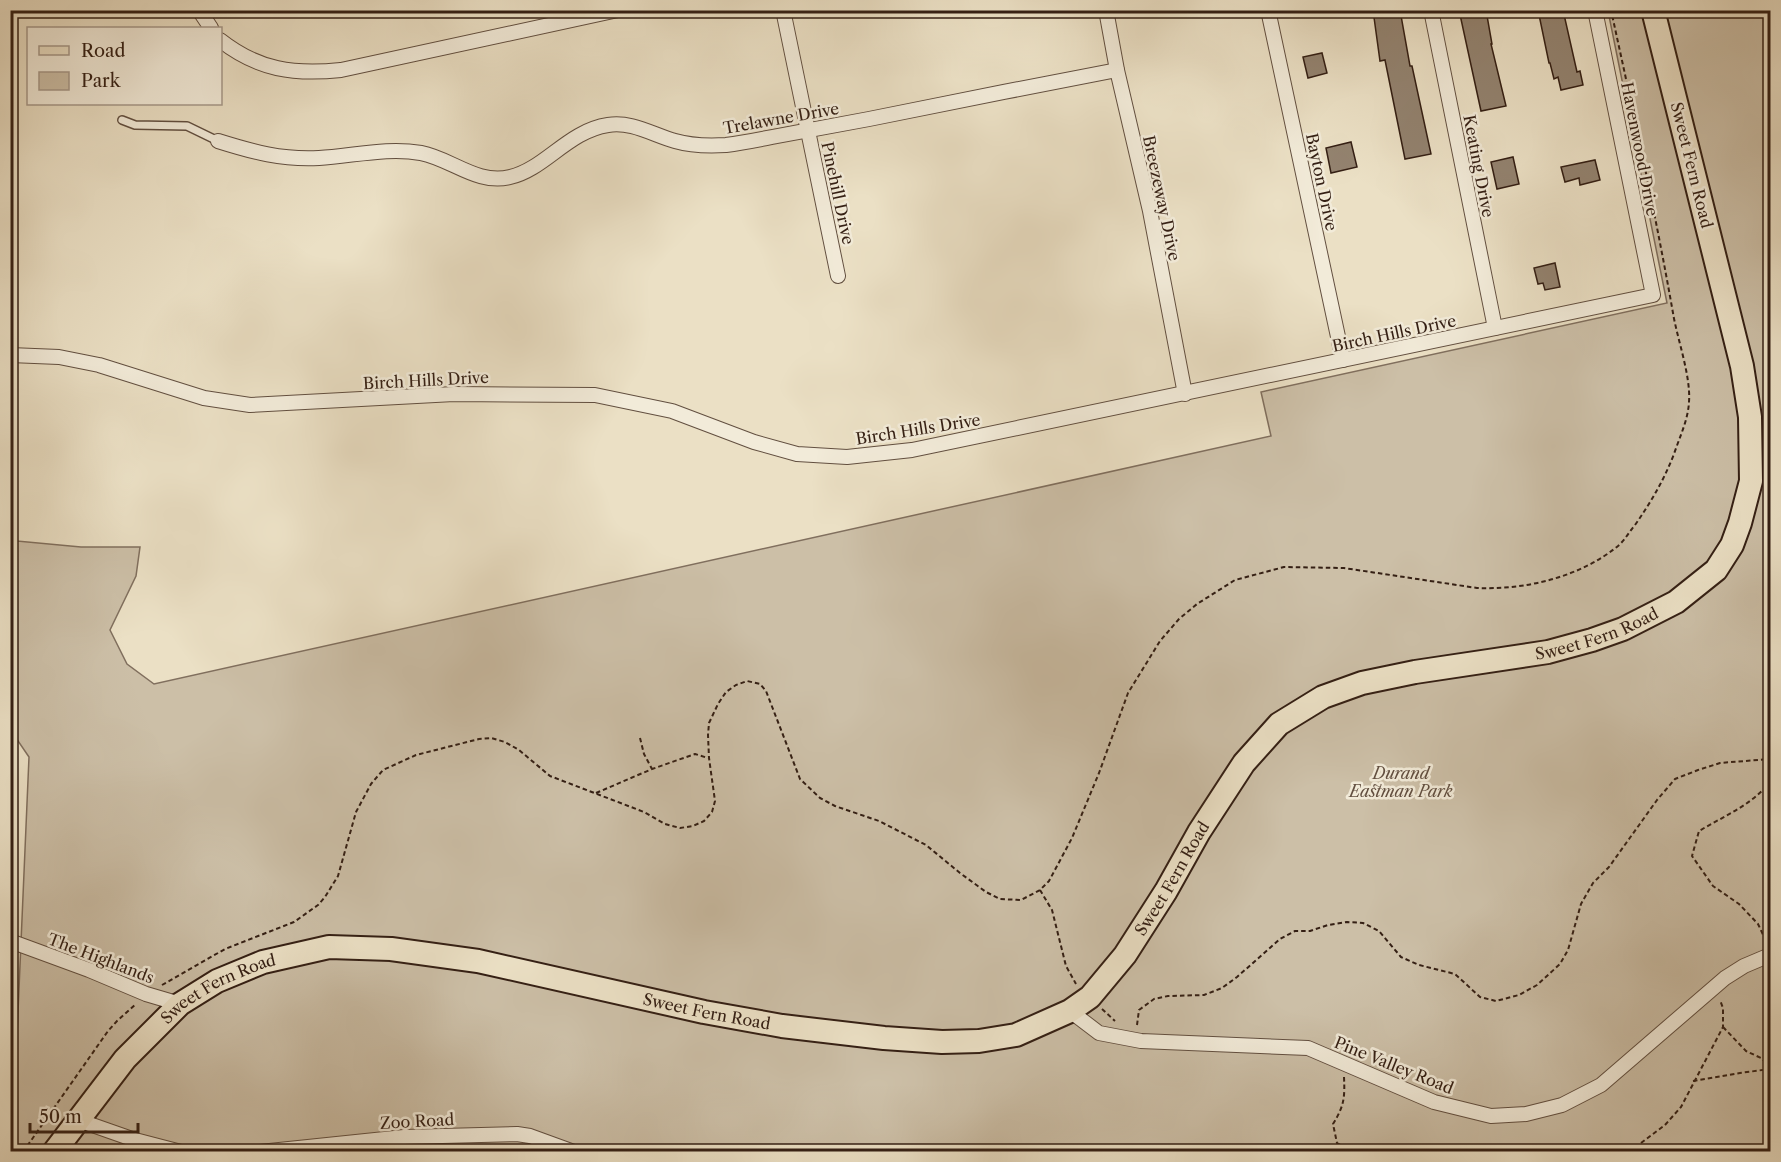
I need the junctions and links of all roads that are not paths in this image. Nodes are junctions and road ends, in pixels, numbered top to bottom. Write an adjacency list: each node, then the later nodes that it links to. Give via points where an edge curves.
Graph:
1 (199, 10): 9 (street)
2 (618, 10): 10 (street, via 321,72 297,72 256,62)
3 (783, 10): 13 (street, Pinehill Drive)
4 (1106, 10): 11 (street, Breezeway Drive)
5 (1268, 10): 19 (street, Bayton Drive)
6 (1431, 10): 17 (street, Keating Drive)
7 (1595, 10): 16 (street, Havenwood Drive)
8 (1653, 10): 24 (main road, Sweet Fern Road, via 1742,366 1750,417 1751,481 1732,545 1716,570 1694,589 1623,629 1548,652 1362,682 1323,697 1279,724 1244,763 1125,955 1090,997)
9 (210, 27)
10 (222, 42)
11 (1117, 70): 13 (street, Trelawne Drive); 20 (street, Breezeway Drive, via 1150,211)
12 (122, 120): 14 (lane, via 135,125 188,126)
13 (808, 131): 14 (street, Trelawne Drive, via 712,146 674,141 635,126 609,124 587,131 519,174 493,179 409,151 295,158 259,154); 15 (street, Pinehill Drive)
14 (218, 141)
15 (838, 276)
16 (1653, 294): 17 (street, Birch Hills Drive)
17 (1495, 328): 19 (street, Birch Hills Drive)
18 (10, 355): 20 (street, Birch Hills Drive, via 59,357 204,398 250,405 483,393 595,395 672,411 797,454 847,457 912,450)
19 (1343, 360): 20 (street, Birch Hills Drive)
20 (1185, 394)
21 (10, 941): 23 (street, The Highlands)
22 (1770, 955): 24 (street, Pine Valley Road, via 1744,966 1715,987 1601,1086 1562,1104 1526,1114 1491,1116 1434,1102 1308,1048 1141,1041 1099,1033)
23 (180, 1004): 24 (main road, Sweet Fern Road, via 217,981 263,962 329,947 391,949 478,962 715,1014 884,1038 979,1041 1016,1035); 25 (main road, Sweet Fern Road, via 125,1059)
24 (1070, 1011)
25 (78, 1120): 26 (main road, Sweet Fern Road); 27 (street)
26 (54, 1152)
27 (181, 1152)
28 (260, 1152): 29 (street, Zoo Road, via 404,1137 517,1134)
29 (574, 1152)

